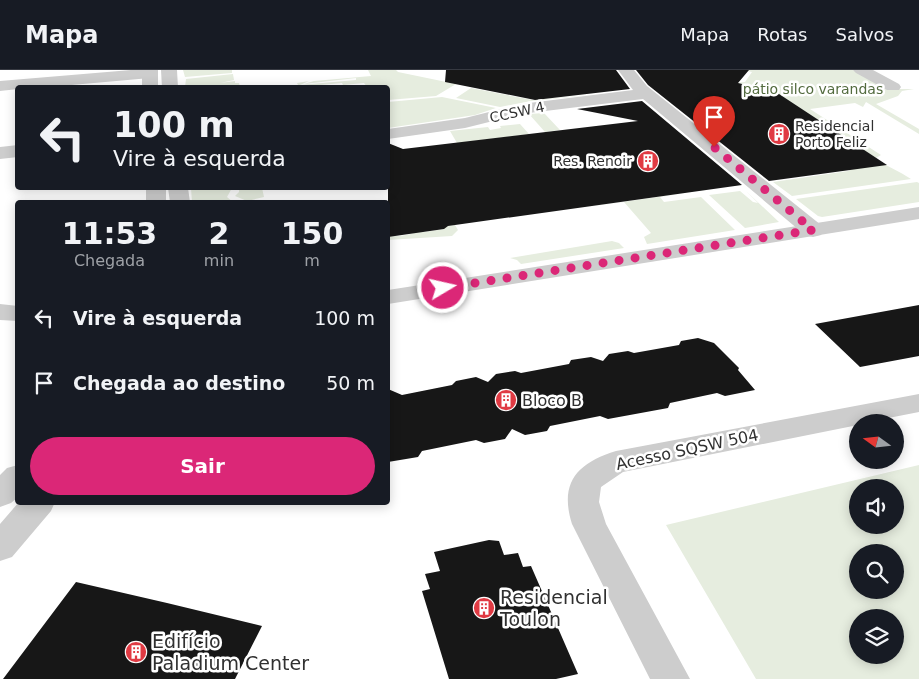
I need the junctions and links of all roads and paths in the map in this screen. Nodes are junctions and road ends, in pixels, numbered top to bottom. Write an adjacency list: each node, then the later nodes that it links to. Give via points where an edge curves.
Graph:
1 (169, 70): 8 (street)
2 (626, 70): 11 (street)
3 (861, 70): 10 (street)
4 (150, 78): 6 (street); 7 (street)
5 (15, 85): 9 (street)
6 (19, 85)
7 (130, 85)
8 (170, 85)
9 (0, 86)
10 (893, 87)
11 (648, 93): 14 (street, CCSW 4, via 521,109 466,124); 18 (street)
12 (15, 98): 13 (street)
13 (0, 100)
14 (390, 134)
15 (15, 151): 16 (street)
16 (0, 153)
17 (919, 213): 18 (street)
18 (813, 230): 19 (street)
19 (390, 297)
20 (0, 312): 21 (street)
21 (15, 314)
22 (919, 403): 27 (street, Acesso SQSW 504, via 616,462 602,468 586,482 581,499 589,524)
23 (15, 479): 24 (street)
24 (0, 496)
25 (36, 505): 26 (street)
26 (0, 547)
27 (670, 679)

